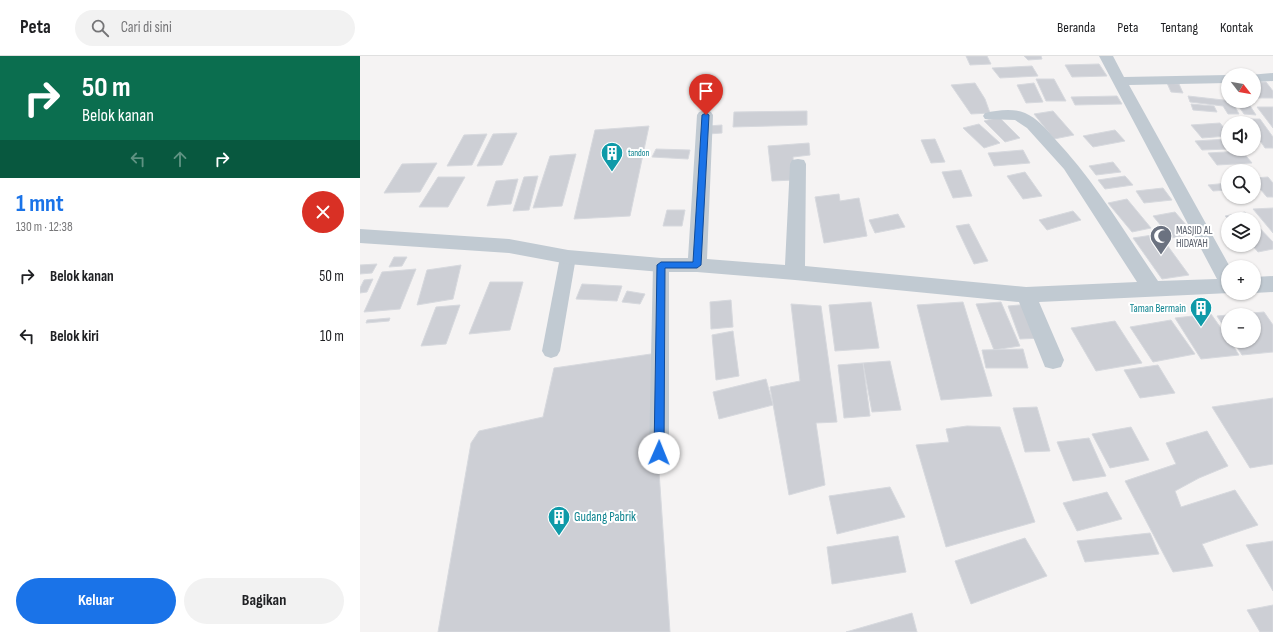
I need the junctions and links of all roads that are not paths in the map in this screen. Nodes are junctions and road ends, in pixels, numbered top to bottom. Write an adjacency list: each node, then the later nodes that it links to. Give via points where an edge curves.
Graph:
1 (1106, 56): 5 (street)
2 (1273, 77): 3 (street)
3 (1261, 78)
4 (1221, 79): 5 (street)
5 (1120, 81): 13 (street)
6 (706, 115): 12 (street)
7 (991, 116): 18 (street, via 1019,116 1033,125 1070,165)
8 (798, 164): 14 (street)
9 (360, 236): 10 (street, via 510,246)
10 (568, 257): 11 (street); 20 (lane)
11 (661, 265): 12 (street); 22 (lane)
12 (697, 265): 14 (street)
13 (1221, 268)
14 (795, 273): 19 (street)
15 (1273, 284): 16 (street)
16 (1261, 285)
17 (1221, 286): 18 (street)
18 (1152, 289): 19 (street)
19 (1026, 295): 21 (street)
20 (551, 351)
21 (1053, 360)
22 (659, 453)

